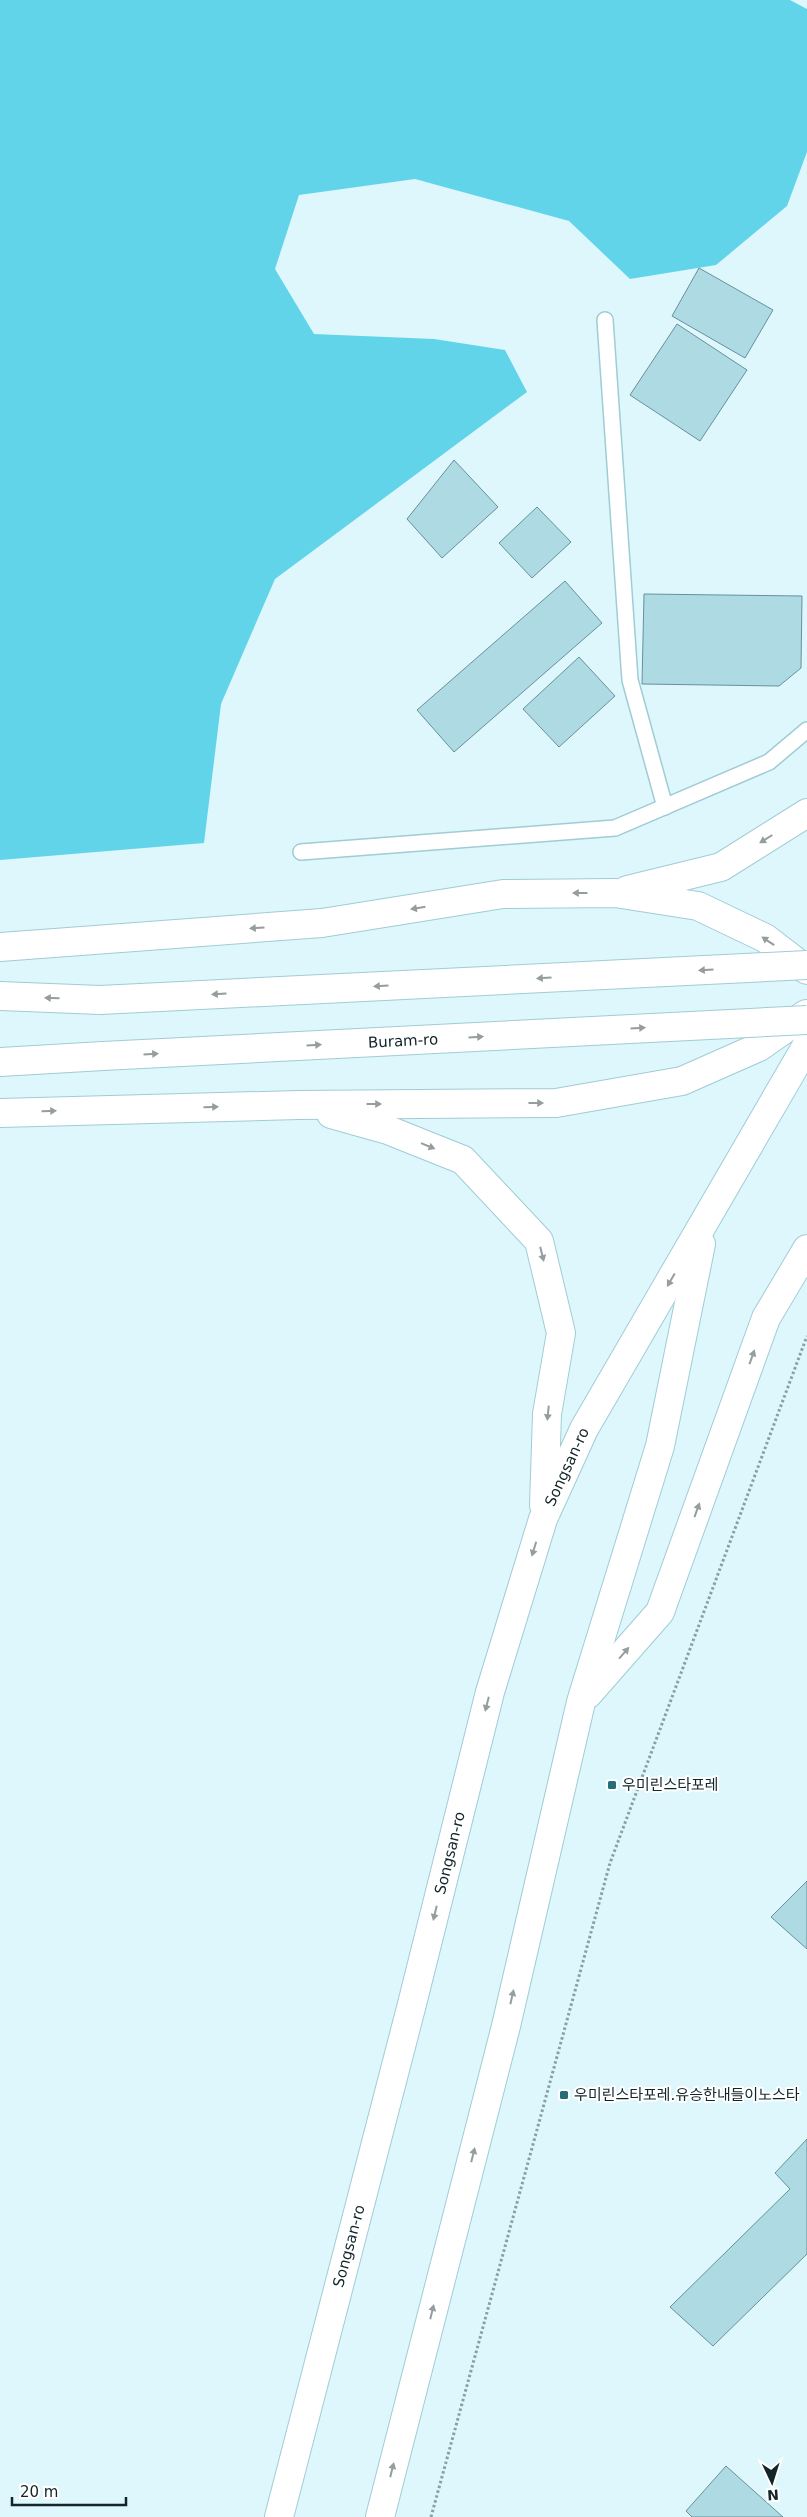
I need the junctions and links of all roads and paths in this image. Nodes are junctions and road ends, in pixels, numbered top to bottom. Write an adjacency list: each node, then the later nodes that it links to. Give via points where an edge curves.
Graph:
1 (604, 320): 3 (lane, via 630,680)
2 (807, 730): 3 (lane, via 769,762)
3 (665, 807): 5 (lane, via 615,828)
4 (807, 813): 6 (street, one-way to 6, via 721,867)
5 (301, 852)
6 (615, 893): 7 (street, one-way to 7, via 504,894 322,923); 9 (street, one-way to 6, via 765,938 698,906)
7 (0, 948)
8 (807, 964): 10 (street, one-way to 10, bridge, via 100,1000)
9 (807, 970)
10 (0, 996)
11 (807, 1014): 15 (street, one-way to 11, via 556,1103 672,1083 759,1047)
12 (807, 1020): 14 (street, Buram-ro, one-way to 12, bridge)
13 (807, 1045): 17 (street, Songsan-ro)
14 (0, 1062)
15 (298, 1105): 16 (street, one-way to 15); 20 (street, one-way to 20, via 388,1130 463,1160 539,1241 561,1333 547,1414)
16 (0, 1113)
17 (705, 1223): 20 (street, Songsan-ro, one-way to 20, via 584,1430); 21 (street, Songsan-ro, via 660,1446)
18 (807, 1248): 21 (street, one-way to 18, via 660,1612 766,1318)
19 (807, 1336): 24 (path, via 610,1863)
20 (543, 1519): 22 (street, Songsan-ro, one-way to 22, via 490,1692)
21 (581, 1702): 23 (street, Songsan-ro, one-way to 21, via 506,2026)
22 (279, 2517)
23 (380, 2517)
24 (432, 2517)

